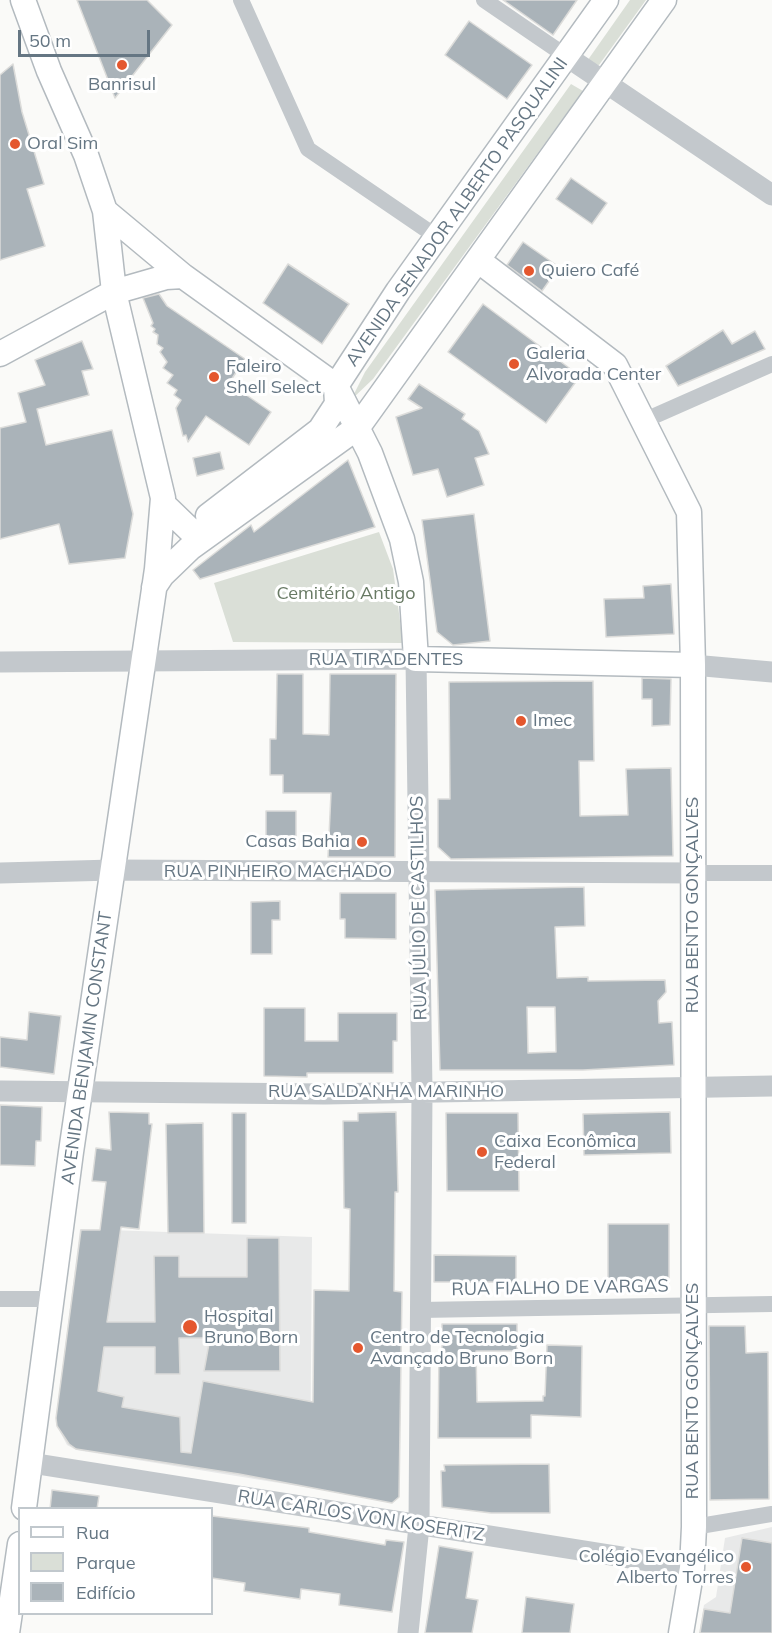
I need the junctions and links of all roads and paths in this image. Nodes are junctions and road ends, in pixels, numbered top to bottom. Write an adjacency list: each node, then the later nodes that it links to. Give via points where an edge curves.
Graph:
1 (23, 0): 11 (main road, AVENIDA BENJAMIN CONSTANT)
2 (241, 0): 12 (street, via 308,149)
3 (484, 0): 6 (street)
4 (606, 0): 6 (main road, AVENIDA SENADOR ALBERTO PASQUALINI)
5 (664, 0): 7 (main road, AVENIDA SENADOR ALBERTO PASQUALINI)
6 (566, 56): 7 (street); 12 (main road, AVENIDA SENADOR ALBERTO PASQUALINI)
7 (605, 83): 8 (street); 13 (main road, AVENIDA SENADOR ALBERTO PASQUALINI)
8 (748, 181): 9 (street); 10 (street)
9 (772, 195)
10 (772, 208)
11 (105, 211): 14 (main road, RUA JÚLIO DE CASTILHOS); 15 (main road, AVENIDA BENJAMIN CONSTANT)
12 (437, 237): 18 (main road, AVENIDA SENADOR ALBERTO PASQUALINI)
13 (478, 261): 19 (main road, RUA BENTO GONÇALVES, via 615,365); 20 (main road, AVENIDA SENADOR ALBERTO PASQUALINI)
14 (183, 276): 15 (main road); 18 (main road, RUA JÚLIO DE CASTILHOS)
15 (114, 292): 16 (main road); 21 (main road, AVENIDA BENJAMIN CONSTANT)
16 (0, 354)
17 (772, 364): 19 (street)
18 (336, 386): 20 (main road, RUA JÚLIO DE CASTILHOS); 22 (main road, AVENIDA SENADOR ALBERTO PASQUALINI, via 337,404 320,429)
19 (644, 421): 27 (main road, RUA BENTO GONÇALVES, via 689,512)
20 (358, 427): 22 (main road, AVENIDA SENADOR ALBERTO PASQUALINI); 24 (main road, RUA JÚLIO DE CASTILHOS, via 402,540 411,582)
21 (163, 504): 22 (main road); 23 (main road, AVENIDA BENJAMIN CONSTANT)
22 (194, 538): 23 (main road, AVENIDA SENADOR ALBERTO PASQUALINI)
23 (156, 578): 25 (main road, AVENIDA BENJAMIN CONSTANT)
24 (416, 659): 25 (street, RUA TIRADENTES); 27 (main road, RUA TIRADENTES); 30 (street, RUA JÚLIO DE CASTILHOS)
25 (143, 661): 26 (street, RUA TIRADENTES); 29 (main road, AVENIDA BENJAMIN CONSTANT)
26 (0, 662)
27 (693, 665): 28 (street, RUA TIRADENTES); 32 (main road, RUA BENTO GONÇALVES)
28 (772, 672)
29 (113, 870): 30 (street, RUA PINHEIRO MACHADO); 31 (street, RUA PINHEIRO MACHADO); 37 (main road, AVENIDA BENJAMIN CONSTANT)
30 (419, 872): 32 (street, RUA PINHEIRO MACHADO); 38 (street, RUA JÚLIO DE CASTILHOS)
31 (0, 873)
32 (694, 873): 33 (street, RUA PINHEIRO MACHADO); 35 (main road, RUA BENTO GONÇALVES)
33 (772, 873)
34 (772, 1086): 35 (street, RUA SALDANHA MARINHO)
35 (692, 1089): 38 (street, RUA SALDANHA MARINHO); 42 (main road, RUA BENTO GONÇALVES)
36 (0, 1091): 37 (street, RUA SALDANHA MARINHO)
37 (81, 1091): 38 (street, RUA SALDANHA MARINHO); 40 (main road, AVENIDA BENJAMIN CONSTANT)
38 (422, 1092): 43 (street, RUA JÚLIO DE CASTILHOS)
39 (0, 1299): 40 (street)
40 (51, 1299): 44 (main road, AVENIDA BENJAMIN CONSTANT)
41 (772, 1304): 42 (street, RUA FIALHO DE VARGAS)
42 (693, 1306): 43 (street, RUA FIALHO DE VARGAS); 48 (main road, RUA BENTO GONÇALVES)
43 (420, 1310): 47 (street, RUA JÚLIO DE CASTILHOS)
44 (31, 1463): 45 (main road, AVENIDA BENJAMIN CONSTANT); 47 (street, RUA CARLOS VON KOSERITZ)
45 (24, 1507)
46 (772, 1514): 48 (street)
47 (419, 1526): 50 (street, RUA CARLOS VON KOSERITZ); 52 (street, RUA JÚLIO DE CASTILHOS)
48 (694, 1527): 50 (main road, RUA BENTO GONÇALVES)
49 (18, 1558): 51 (main road)
50 (693, 1568): 53 (main road, RUA BENTO GONÇALVES)
51 (7, 1633)
52 (408, 1633)
53 (681, 1633)

